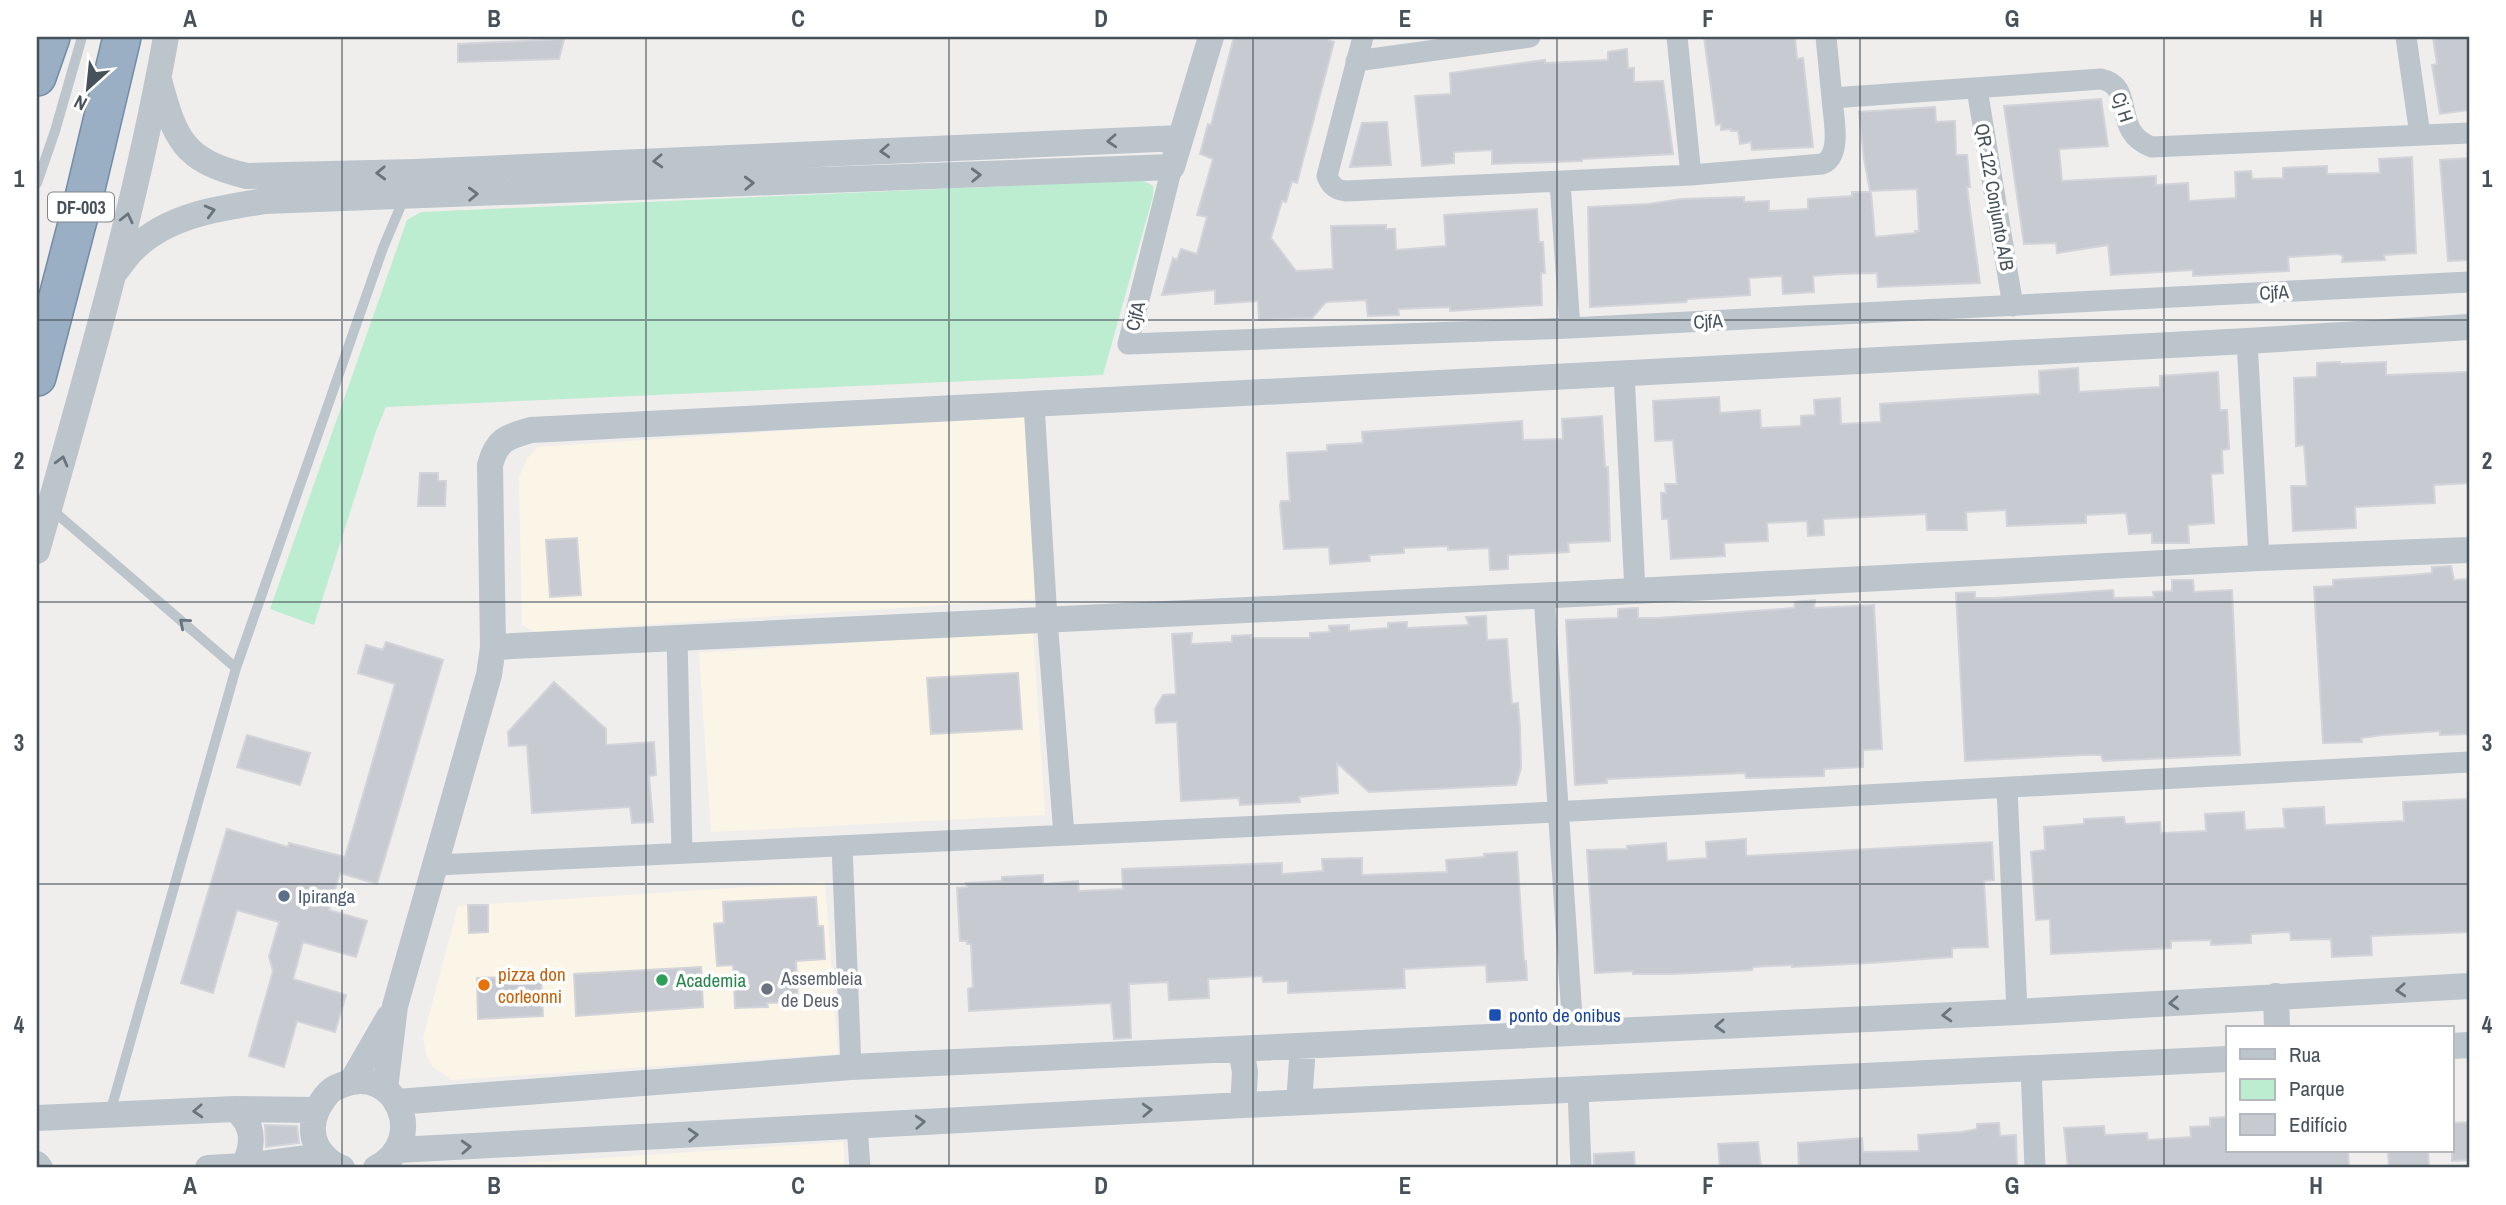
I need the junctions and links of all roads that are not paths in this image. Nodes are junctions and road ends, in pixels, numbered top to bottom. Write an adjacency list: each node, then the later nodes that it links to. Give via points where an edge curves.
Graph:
1 (51, 37): 12 (highway)
2 (82, 37): 23 (lane)
3 (122, 37): 32 (highway, DF-003)
4 (166, 37): 13 (street)
5 (1212, 37): 18 (street)
6 (1363, 37): 11 (street)
7 (1530, 37): 11 (street)
8 (1677, 37): 21 (street)
9 (1826, 37): 15 (street)
10 (2406, 37): 17 (street)
11 (1356, 61): 22 (street, via 1328,176 1338,190)
12 (37, 77)
13 (159, 80): 20 (street, one-way to 13, via 270,177 222,170 197,158 182,142); 25 (street, one-way to 13)
14 (1977, 89): 15 (street, Cj H); 17 (street, Cj H, via 2110,81 2118,88 2131,134 2152,147); 27 (street, QR 122 Conjunto A/B)
15 (1832, 98): 21 (street, via 1835,150 1828,162)
16 (2469, 133): 17 (street, Cj H)
17 (2420, 135)
18 (1180, 138): 19 (street); 20 (street, one-way to 20)
19 (1172, 167): 24 (street, one-way to 19); 29 (street, CjfA, via 1128,344)
20 (415, 172): 24 (lane)
21 (1691, 175): 22 (street)
22 (1560, 182): 29 (street)
23 (37, 183)
24 (404, 196): 25 (street, one-way to 24, via 135,247 163,228 226,207 265,201); 43 (lane)
25 (114, 273): 34 (street, one-way to 25)
26 (2469, 282): 27 (street, CjfA)
27 (2013, 306): 29 (street, CjfA)
28 (2469, 327): 30 (street)
29 (1570, 328)
30 (2247, 341): 31 (street); 37 (street)
31 (1625, 373): 33 (street); 38 (street)
32 (37, 377)
33 (1034, 404): 40 (street); 42 (street, via 531,430 513,435 499,443 490,465)
34 (49, 508): 36 (street); 43 (lane, one-way to 34)
35 (2469, 550): 37 (street)
36 (37, 551)
37 (2259, 558): 38 (street)
38 (1635, 591): 39 (street)
39 (1544, 595): 40 (street); 46 (street)
40 (1047, 619): 41 (street); 47 (street)
41 (677, 638): 42 (street); 49 (street)
42 (493, 647): 50 (street)
43 (236, 668): 69 (lane)
44 (2469, 762): 45 (street)
45 (2007, 788): 46 (street); 54 (street)
46 (1559, 810): 47 (street); 56 (street)
47 (1063, 835): 48 (street)
48 (842, 845): 49 (street); 60 (street)
49 (682, 853): 50 (street)
50 (436, 865): 53 (street)
51 (2469, 986): 52 (street, one-way to 52)
52 (2276, 996): 54 (street, one-way to 54); 55 (street)
53 (395, 1006): 62 (street); 64 (street)
54 (2017, 1012): 56 (street, one-way to 56)
55 (2277, 1026)
56 (1573, 1032): 57 (street)
57 (1303, 1047): 58 (street); 65 (street)
58 (1241, 1049): 60 (street); 66 (street)
59 (2226, 1059): 61 (street)
60 (851, 1067): 64 (street)
61 (2031, 1067): 63 (street); 79 (street)
62 (352, 1081): 64 (street, via 369,1082); 68 (street, via 330,1090)
63 (1577, 1090): 65 (street); 78 (street)
64 (391, 1096): 72 (street, via 403,1118)
65 (1300, 1102): 66 (street)
66 (1243, 1105): 71 (street, one-way to 66)
67 (235, 1108): 68 (street); 69 (street, one-way to 69); 74 (street, via 252,1135)
68 (315, 1110): 73 (street, via 313,1134)
69 (110, 1116): 70 (street)
70 (40, 1123)
71 (857, 1126): 72 (street, one-way to 71); 77 (street)
72 (398, 1150): 76 (street)
73 (332, 1164): 74 (street)
74 (244, 1166): 75 (street)
75 (208, 1168)
76 (376, 1168)
77 (860, 1168)
78 (1581, 1168)
79 (2035, 1168)

